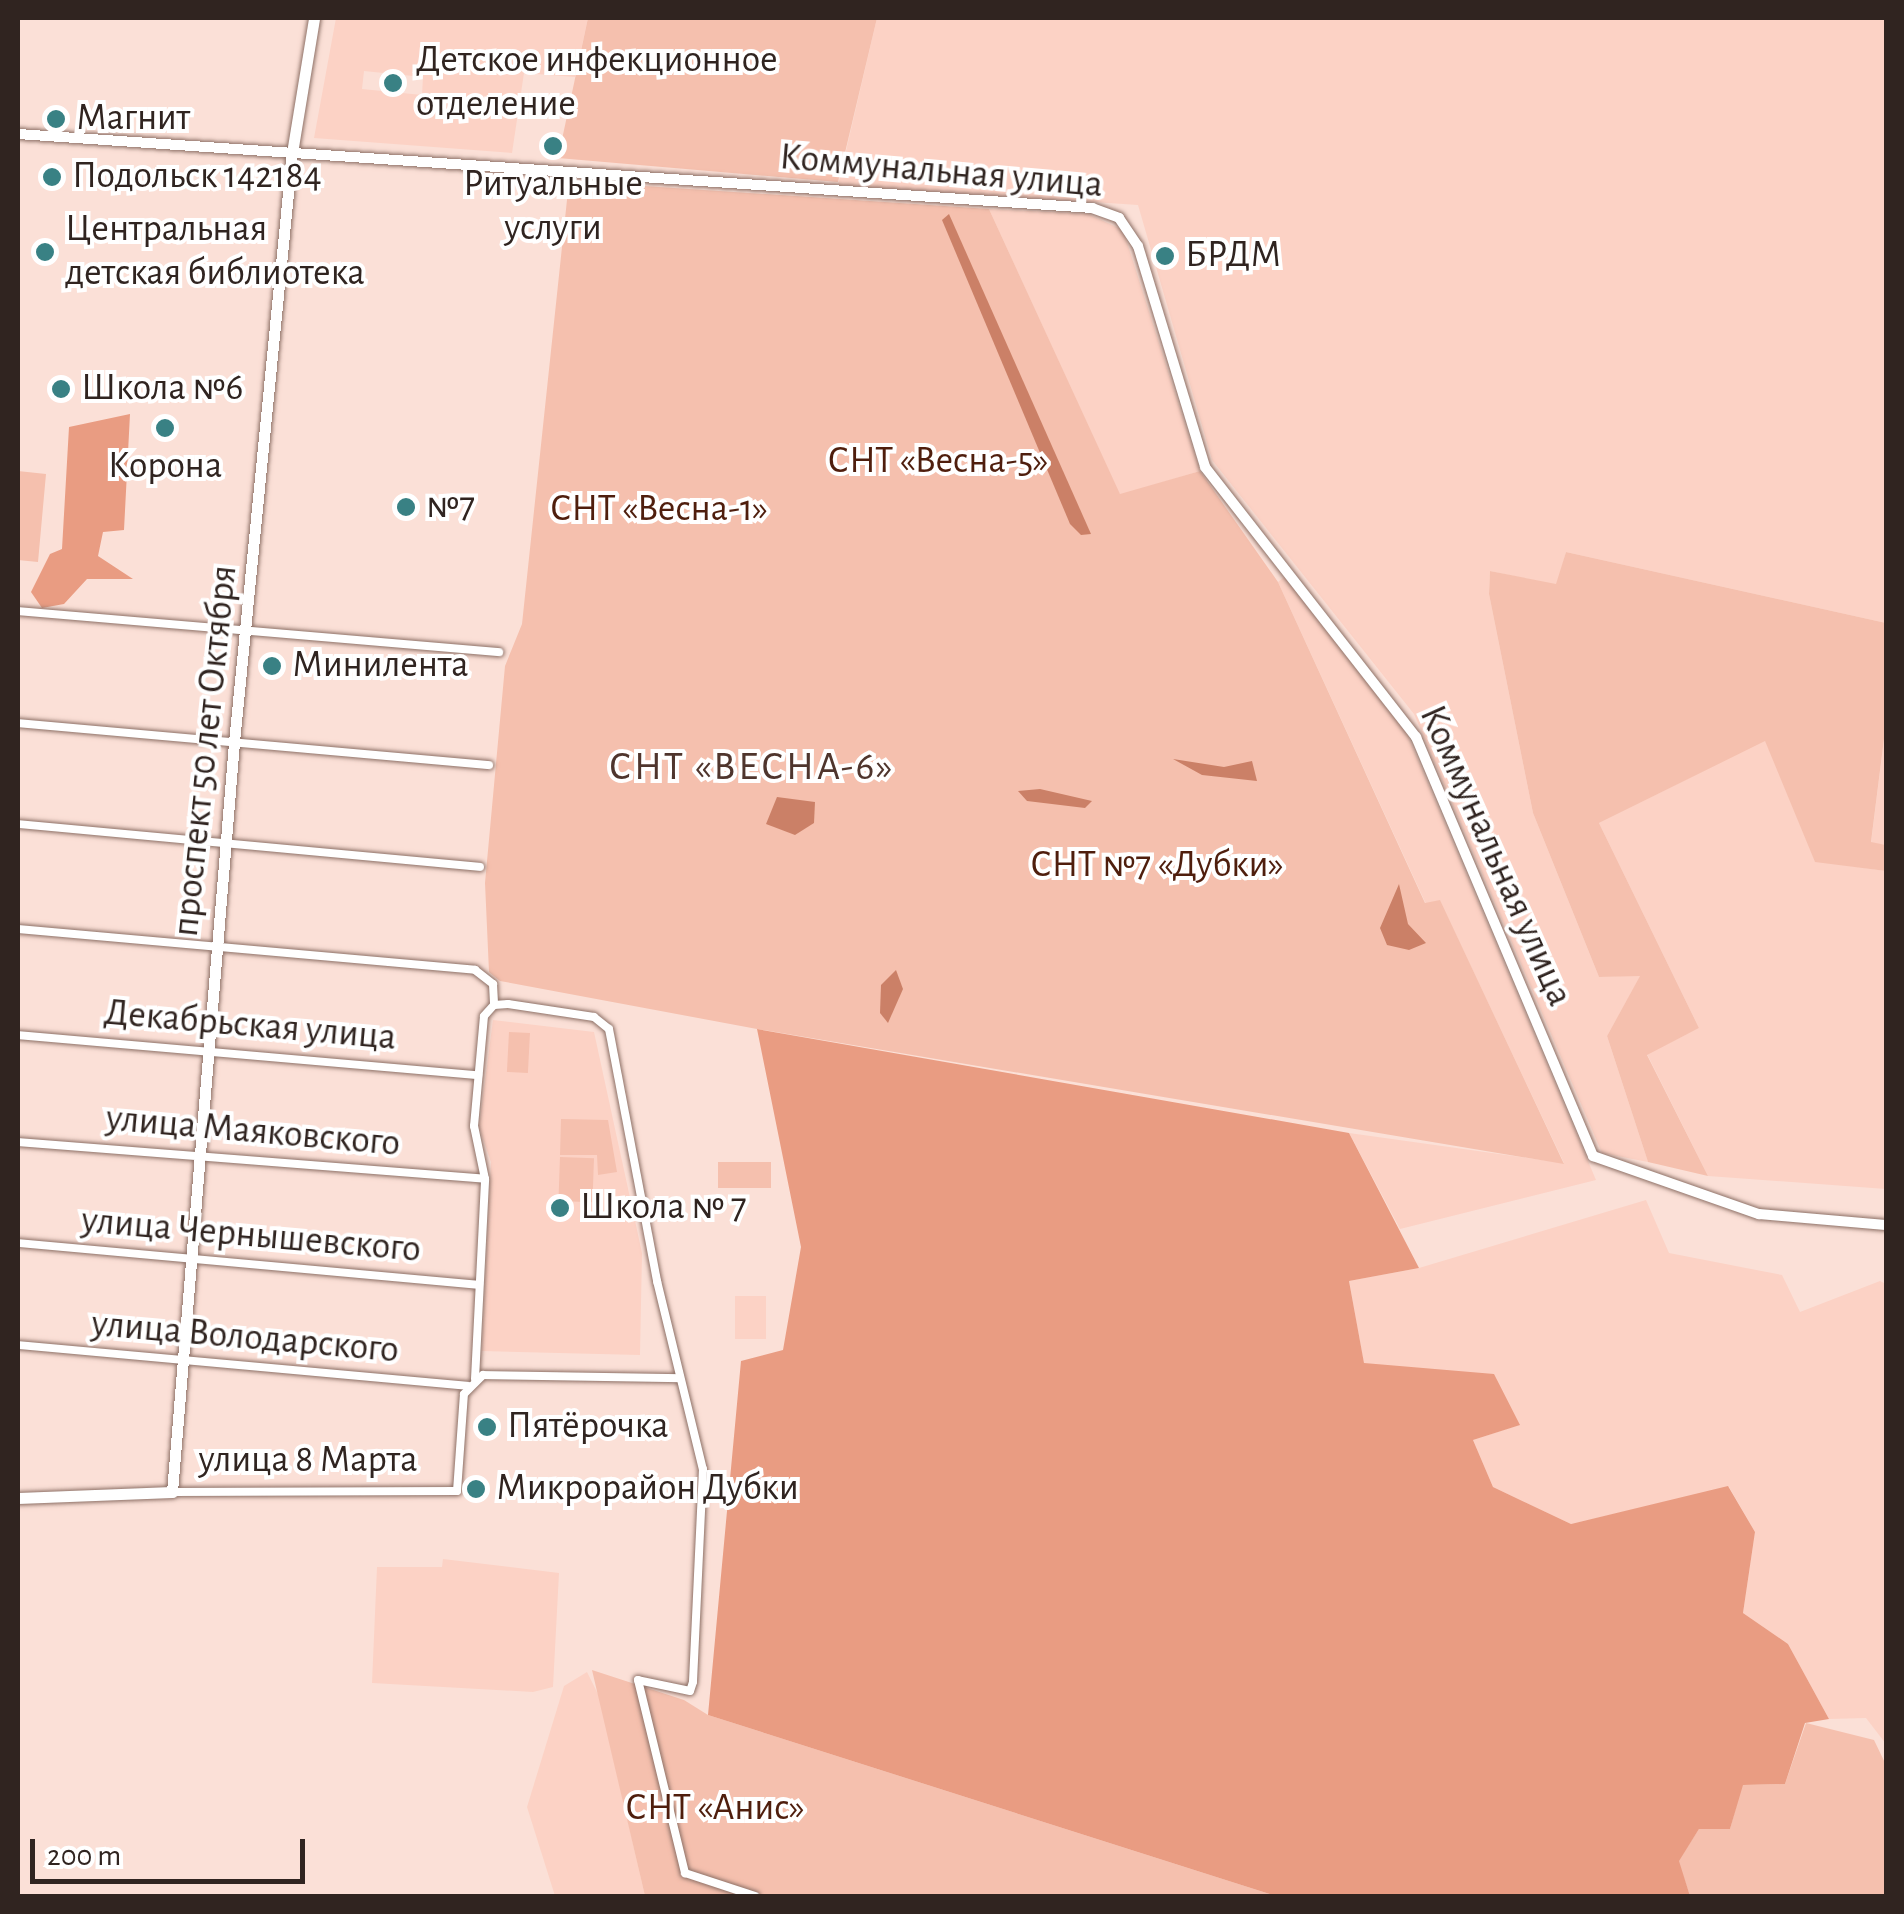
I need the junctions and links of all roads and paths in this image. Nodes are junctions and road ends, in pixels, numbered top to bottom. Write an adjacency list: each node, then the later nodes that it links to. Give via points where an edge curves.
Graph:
1 (314, 18): 3 (main road, проспект 50 лет Октября)
2 (18, 134): 3 (street, Коммунальная улица)
3 (292, 154): 5 (main road, проспект 50 лет Октября); 22 (street, Коммунальная улица, via 1092,208 1119,218 1138,246 1205,467 1416,738 1593,1156 1759,1214)
4 (18, 611): 5 (street)
5 (248, 629): 6 (street); 8 (main road, проспект 50 лет Октября)
6 (499, 652)
7 (18, 722): 8 (street)
8 (234, 742): 9 (street); 11 (main road, проспект 50 лет Октября)
9 (489, 765)
10 (18, 824): 11 (street)
11 (226, 845): 12 (street); 14 (main road, проспект 50 лет Октября)
12 (480, 867)
13 (18, 929): 14 (street)
14 (217, 946): 15 (street, via 476,970 493,984); 17 (main road, проспект 50 лет Октября)
15 (494, 1005): 18 (street, via 484,1016); 28 (street, via 594,1017 609,1029)
16 (18, 1034): 17 (street, Декабрьская улица)
17 (208, 1047): 18 (street, Декабрьская улица); 20 (main road, проспект 50 лет Октября)
18 (478, 1075): 21 (street, via 474,1126)
19 (18, 1142): 20 (street, улица Маяковского)
20 (199, 1152): 21 (street, улица Маяковского); 24 (main road, проспект 50 лет Октября)
21 (485, 1179): 25 (street)
22 (1886, 1224)
23 (18, 1243): 24 (street, улица Чернышевского)
24 (190, 1259): 25 (street, улица Чернышевского); 27 (main road, проспект 50 лет Октября)
25 (480, 1285): 29 (street)
26 (18, 1345): 27 (street, улица Володарского)
27 (180, 1359): 29 (street, улица Володарского); 30 (main road, проспект 50 лет Октября)
28 (680, 1378): 29 (street); 32 (street, via 703,1469 693,1682 690,1691 638,1680 685,1872)
29 (471, 1382): 30 (street, улица 8 Марта, via 457,1491)
30 (172, 1492): 31 (main road, улица 8 Марта)
31 (18, 1498)
32 (755, 1896)

